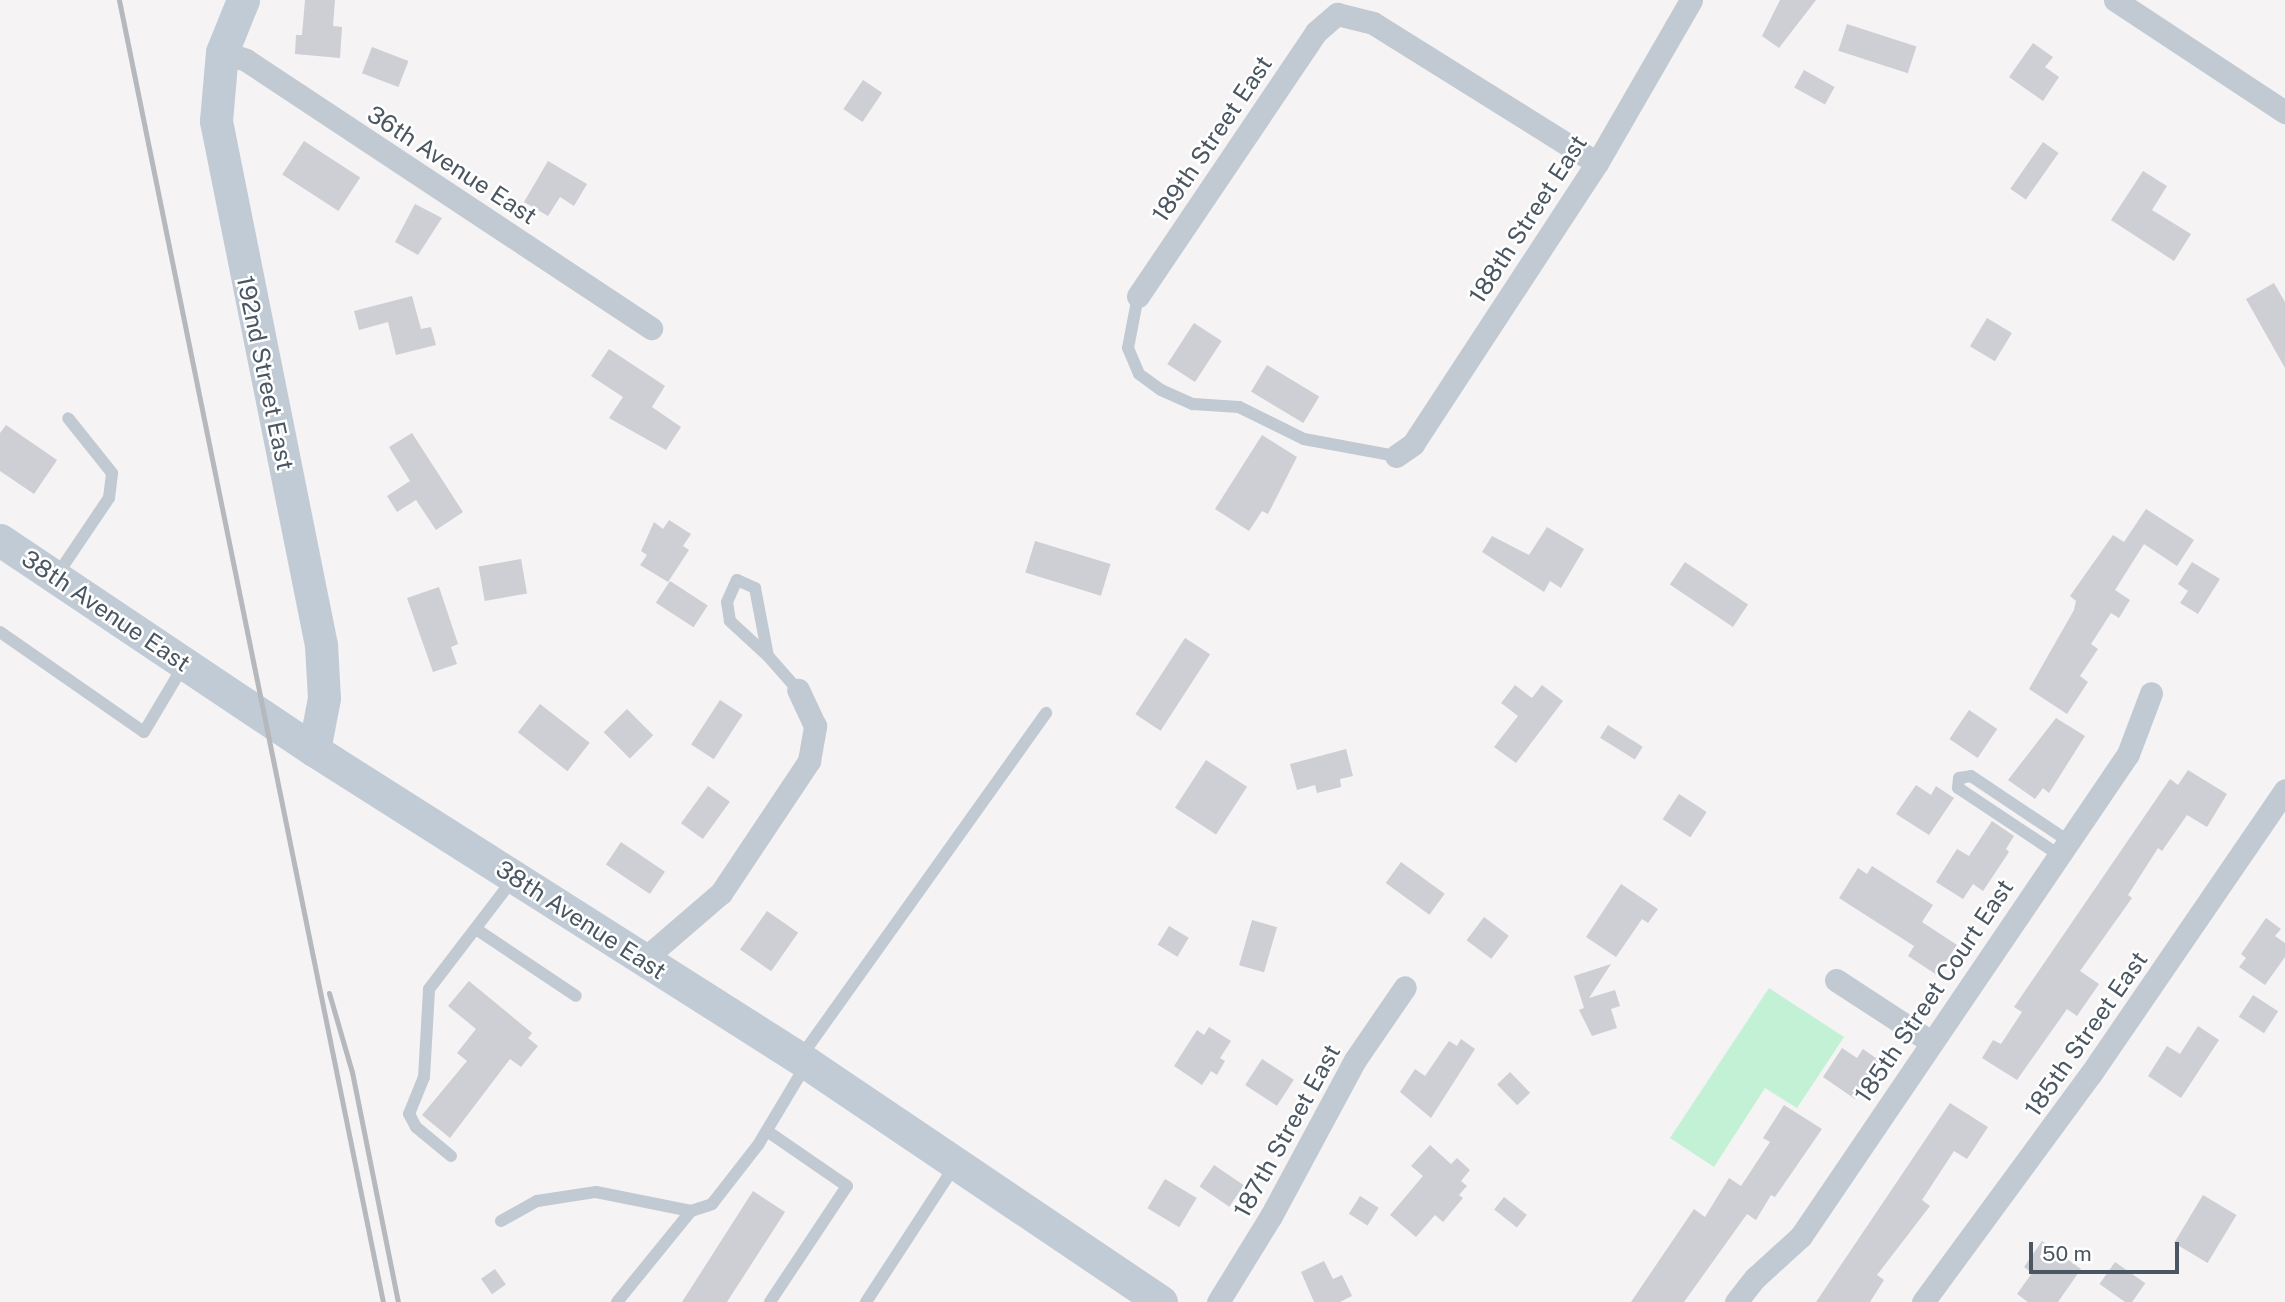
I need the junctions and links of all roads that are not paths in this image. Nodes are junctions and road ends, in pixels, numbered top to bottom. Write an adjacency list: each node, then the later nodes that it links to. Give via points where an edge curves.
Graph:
1 (243, 0): 4 (street, 192nd Street East)
2 (1691, 0): 6 (street, 188th Street East)
3 (2115, 0): 5 (street)
4 (222, 52): 8 (street, 36th Avenue East, via 246,60); 19 (street, 192nd Street East, via 216,100 223,170 321,645 324,698)
5 (2285, 112)
6 (1597, 163): 7 (street, 189th Street East, via 1373,23 1348,13 1334,16 1316,32); 10 (street, 188th Street East, via 1413,444)
7 (1138, 296): 10 (lane, via 1128,348 1139,374 1161,390 1194,404 1239,407 1304,439)
8 (651, 328)
9 (68, 418): 12 (lane, via 112,473 109,498)
10 (1396, 456)
11 (0, 540): 12 (street, 38th Avenue East)
12 (55, 577): 15 (street, 38th Avenue East)
13 (0, 632): 15 (lane, via 144,732)
14 (768, 656): 14 (lane, via 759,598 749,582 737,580 727,602 730,621); 16 (lane)
15 (185, 663): 19 (street, 38th Avenue East)
16 (798, 690): 24 (street, via 815,726 809,761 721,892)
17 (2151, 693): 21 (street, 185th Street Court East, via 2128,754)
18 (1046, 713): 29 (lane)
19 (314, 750): 22 (street, 38th Avenue East)
20 (2285, 790): 41 (street, 185th Street East, via 2091,1075)
21 (2063, 848): 21 (lane, via 1971,776 1959,778 1958,788); 28 (street, 185th Street Court East)
22 (514, 878): 23 (lane); 24 (street, 38th Avenue East)
23 (476, 929): 27 (lane); 31 (lane, via 429,989 424,1077 409,1114 416,1127)
24 (643, 961): 29 (street, 38th Avenue East)
25 (1836, 980): 28 (street)
26 (1405, 987): 39 (street, 187th Street East, via 1355,1060 1271,1216)
27 (576, 996)
28 (1931, 1042): 40 (street, 185th Street Court East, via 1801,1236)
29 (803, 1061): 30 (lane); 32 (street, 38th Avenue East)
30 (767, 1131): 33 (lane, via 712,1204); 36 (lane, via 847,1186)
31 (451, 1156)
32 (956, 1164): 37 (lane); 38 (street, 38th Avenue East)
33 (691, 1212): 34 (lane, via 596,1192 537,1201); 35 (lane)
34 (500, 1221)
35 (617, 1302)
36 (770, 1302)
37 (866, 1302)
38 (1161, 1302)
39 (1218, 1302)
40 (1736, 1302)
41 (1923, 1302)

